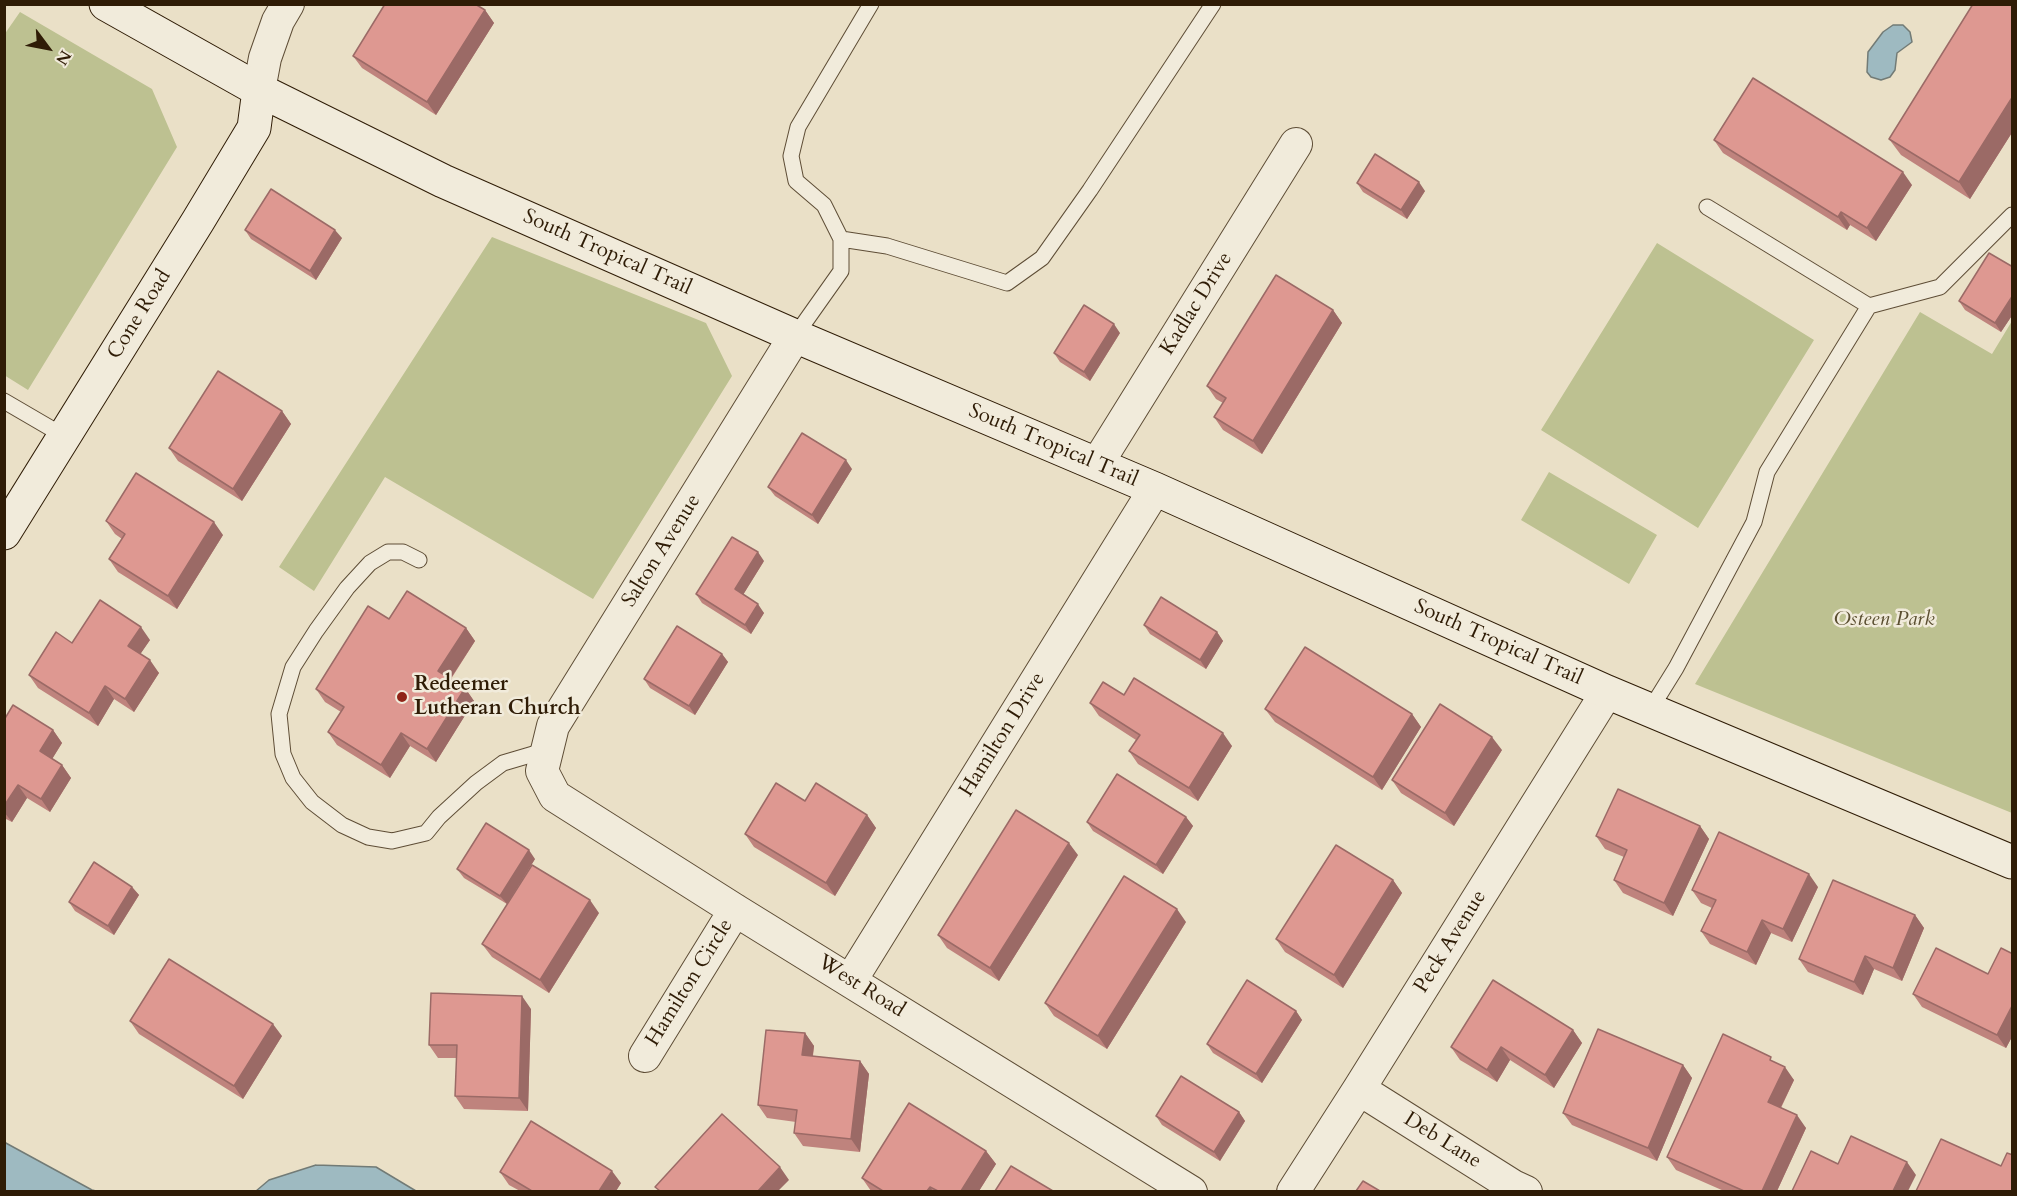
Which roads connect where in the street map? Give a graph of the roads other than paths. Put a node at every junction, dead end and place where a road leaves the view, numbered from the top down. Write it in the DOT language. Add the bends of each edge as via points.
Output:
graph roads {
  1 [pos="106,4"];
  2 [pos="288,4"];
  3 [pos="871,4"];
  4 [pos="1213,4"];
  5 [pos="259,90"];
  6 [pos="1296,144"];
  7 [pos="1707,207"];
  8 [pos="2013,215"];
  9 [pos="841,239"];
  10 [pos="1869,306"];
  11 [pos="795,336"];
  12 [pos="4,401"];
  13 [pos="64,436"];
  14 [pos="1097,464"];
  15 [pos="1155,489"];
  16 [pos="4,533"];
  17 [pos="419,560"];
  18 [pos="1607,692"];
  19 [pos="1650,710"];
  20 [pos="545,760"];
  21 [pos="2013,862"];
  22 [pos="735,910"];
  23 [pos="851,980"];
  24 [pos="645,1056"];
  25 [pos="1359,1089"];
  26 [pos="1191,1191"];
  27 [pos="1293,1191"];
  28 [pos="1526,1191"];
  1 -- 5 [label="street, South Tropical Trail"];
  2 -- 5 [label="street" via="265,58"];
  3 -- 9 [label="lane" via="798,127 791,156 796,181 824,205"];
  4 -- 9 [label="lane" via="1042,258 1007,283 887,246"];
  5 -- 11 [label="street, South Tropical Trail" via="443,181"];
  5 -- 13 [label="street, Cone Road" via="254,128"];
  6 -- 14 [label="street, Kadlac Drive"];
  7 -- 10 [label="lane"];
  8 -- 10 [label="lane" via="1940,286"];
  9 -- 11 [label="lane" via="840,271"];
  10 -- 19 [label="lane" via="1767,472 1754,522"];
  11 -- 14 [label="street, South Tropical Trail"];
  11 -- 20 [label="street, Salton Avenue" via="553,726"];
  12 -- 13 [label="lane"];
  13 -- 16 [label="street, Cone Road"];
  14 -- 15 [label="street, South Tropical Trail"];
  15 -- 18 [label="street, South Tropical Trail"];
  15 -- 23 [label="street, Hamilton Drive"];
  17 -- 20 [label="lane" via="403,552 388,552 370,563 347,588 293,667 279,714 283,754 293,778 312,802 342,825 368,837 392,841 426,833 476,783 503,763"];
  18 -- 19 [label="street, South Tropical Trail"];
  18 -- 25 [label="street, Peck Avenue"];
  19 -- 21 [label="street, South Tropical Trail"];
  20 -- 22 [label="street, West Road" via="555,796"];
  22 -- 23 [label="street, West Road"];
  22 -- 24 [label="street, Hamilton Circle"];
  23 -- 26 [label="street, West Road"];
  25 -- 27 [label="street, Peck Avenue"];
  25 -- 28 [label="street, Deb Lane"];
}
